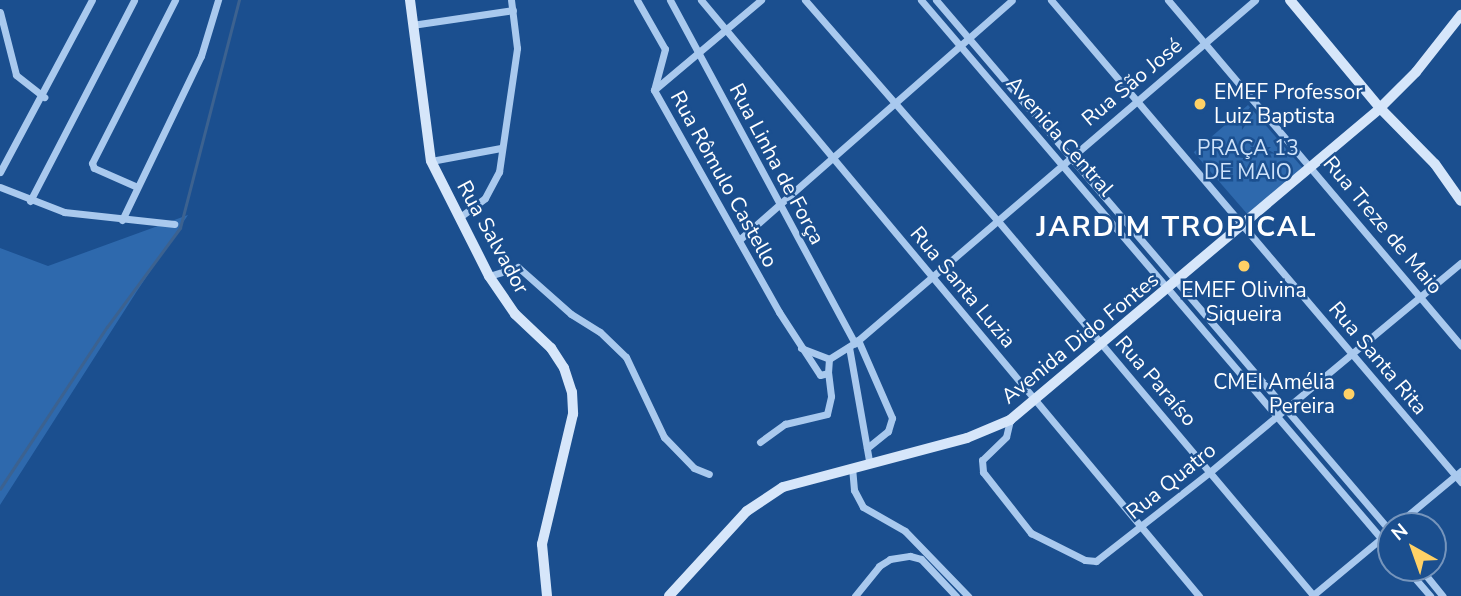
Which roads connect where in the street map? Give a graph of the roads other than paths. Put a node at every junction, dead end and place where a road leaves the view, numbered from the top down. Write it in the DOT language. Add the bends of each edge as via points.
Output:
graph roads {
  1 [pos="92,0"];
  2 [pos="134,0"];
  3 [pos="175,0"];
  4 [pos="218,0"];
  5 [pos="410,0"];
  6 [pos="511,0"];
  7 [pos="637,0"];
  8 [pos="670,0"];
  9 [pos="701,0"];
  10 [pos="761,0"];
  11 [pos="805,0"];
  12 [pos="920,0"];
  13 [pos="936,0"];
  14 [pos="1012,0"];
  15 [pos="1051,0"];
  16 [pos="1168,0"];
  17 [pos="1255,0"];
  18 [pos="1290,0"];
  19 [pos="513,10"];
  20 [pos="0,12"];
  21 [pos="1461,15"];
  22 [pos="412,25"];
  23 [pos="726,30"];
  24 [pos="967,37"];
  25 [pos="1205,43"];
  26 [pos="958,44"];
  27 [pos="696,51"];
  28 [pos="654,90"];
  29 [pos="44,97"];
  30 [pos="1138,100"];
  31 [pos="894,103"];
  32 [pos="1380,108"];
  33 [pos="500,148"];
  34 [pos="1070,157"];
  35 [pos="831,160"];
  36 [pos="431,161"];
  37 [pos="1063,164"];
  38 [pos="1312,169"];
  39 [pos="0,172"];
  40 [pos="135,186"];
  41 [pos="0,187"];
  42 [pos="30,201"];
  43 [pos="1461,201"];
  44 [pos="779,206"];
  45 [pos="460,217"];
  46 [pos="122,220"];
  47 [pos="998,221"];
  48 [pos="174,223"];
  49 [pos="1246,226"];
  50 [pos="739,240"];
  51 [pos="1461,263"];
  52 [pos="489,276"];
  53 [pos="932,276"];
  54 [pos="1173,287"];
  55 [pos="1420,296"];
  56 [pos="854,343"];
  57 [pos="1101,345"];
  58 [pos="1461,346"];
  59 [pos="800,348"];
  60 [pos="1350,354"];
  61 [pos="829,359"];
  62 [pos="828,373"];
  63 [pos="1035,400"];
  64 [pos="1285,410"];
  65 [pos="1277,417"];
  66 [pos="1010,421"];
  67 [pos="760,442"];
  68 [pos="867,448"];
  69 [pos="869,461"];
  70 [pos="852,466"];
  71 [pos="1211,471"];
  72 [pos="709,474"];
  73 [pos="1459,476"];
  74 [pos="1414,512"];
  75 [pos="1377,513"];
  76 [pos="1142,526"];
  77 [pos="1377,533"];
  78 [pos="1377,541"];
  79 [pos="1418,582"];
  80 [pos="1432,582"];
  81 [pos="547,596"];
  82 [pos="669,596"];
  83 [pos="855,596"];
  84 [pos="956,596"];
  85 [pos="968,596"];
  86 [pos="1199,596"];
  87 [pos="1313,596"];
  88 [pos="1430,596"];
  89 [pos="1443,596"];
  1 -- 29 [label="street"];
  2 -- 42 [label="street"];
  3 -- 40 [label="street" via="92,163"];
  4 -- 40 [label="street" via="201,56"];
  5 -- 22 [label="street, Rua Salvador"];
  6 -- 19 [label="street"];
  7 -- 28 [label="street, Rua Rômulo Castello" via="665,49"];
  8 -- 27 [label="street, Rua Linha de Força"];
  9 -- 23 [label="street, Rua Santa Luzia"];
  10 -- 23 [label="street"];
  11 -- 31 [label="street, Rua Paraíso"];
  12 -- 26 [label="street, Avenida Central"];
  13 -- 24 [label="street, Avenida Central"];
  14 -- 24 [label="street"];
  15 -- 30 [label="street, Rua Santa Rita"];
  16 -- 25 [label="street, Rua Treze de Maio"];
  17 -- 25 [label="street, Rua São José"];
  18 -- 32 [label="street"];
  19 -- 22 [label="street"];
  19 -- 33 [label="street" via="517,48"];
  20 -- 29 [label="street" via="16,75"];
  21 -- 32 [label="street, Avenida Dido Fontes" via="1416,72"];
  22 -- 36 [label="street, Rua Salvador"];
  23 -- 27 [label="street"];
  23 -- 35 [label="street, Rua Santa Luzia"];
  24 -- 26 [label="street"];
  24 -- 34 [label="street, Avenida Central"];
  25 -- 30 [label="street, Rua São José"];
  25 -- 38 [label="street, Rua Treze de Maio"];
  26 -- 31 [label="street"];
  26 -- 37 [label="street, Avenida Central"];
  27 -- 28 [label="street"];
  27 -- 44 [label="street, Rua Linha de Força"];
  28 -- 50 [label="street, Rua Rômulo Castello"];
  29 -- 39 [label="street"];
  30 -- 34 [label="street, Rua São José"];
  30 -- 49 [label="street, Rua Santa Rita"];
  31 -- 35 [label="street"];
  31 -- 47 [label="street, Rua Paraíso"];
  32 -- 38 [label="street, Avenida Dido Fontes"];
  32 -- 43 [label="street" via="1434,164"];
  33 -- 36 [label="street"];
  33 -- 45 [label="street" via="493,187"];
  34 -- 37 [label="street, Rua São José"];
  34 -- 54 [label="street, Avenida Central"];
  35 -- 44 [label="street"];
  35 -- 53 [label="street, Rua Santa Luzia"];
  36 -- 45 [label="street, Rua Salvador"];
  37 -- 47 [label="street, Rua São José"];
  37 -- 54 [label="street, Avenida Central"];
  38 -- 49 [label="street, Avenida Dido Fontes"];
  38 -- 55 [label="street, Rua Treze de Maio"];
  40 -- 46 [label="street"];
  41 -- 42 [label="street"];
  42 -- 46 [label="street" via="64,212"];
  44 -- 50 [label="street"];
  44 -- 56 [label="street, Rua Linha de Força"];
  45 -- 52 [label="street, Rua Salvador"];
  46 -- 48 [label="street"];
  47 -- 53 [label="street, Rua São José"];
  47 -- 57 [label="street, Rua Paraíso"];
  49 -- 54 [label="street, Avenida Dido Fontes"];
  49 -- 60 [label="street, Rua Santa Rita"];
  50 -- 59 [label="street, Rua Rômulo Castello"];
  51 -- 55 [label="street, Rua Quatro"];
  52 -- 72 [label="street" via="518,267 571,314 600,332 626,357 664,436 694,468"];
  52 -- 81 [label="street, Rua Salvador" via="515,314 551,348 572,392 573,414 542,544"];
  53 -- 56 [label="street, Rua São José"];
  53 -- 63 [label="street, Rua Santa Luzia"];
  54 -- 57 [label="street, Avenida Dido Fontes"];
  54 -- 64 [label="street, Avenida Central"];
  54 -- 65 [label="street, Avenida Central"];
  55 -- 58 [label="street, Rua Treze de Maio"];
  55 -- 60 [label="street, Rua Quatro"];
  56 -- 61 [label="street, Rua São José"];
  56 -- 68 [label="street, Rua Linha de Força"];
  56 -- 68 [label="street" via="892,418 888,431"];
  57 -- 63 [label="street, Avenida Dido Fontes"];
  57 -- 71 [label="street, Rua Paraíso"];
  59 -- 61 [label="street"];
  59 -- 62 [label="street, Rua Rômulo Castello" via="814,371"];
  60 -- 64 [label="street, Rua Quatro"];
  60 -- 73 [label="street, Rua Santa Rita"];
  61 -- 62 [label="street"];
  62 -- 67 [label="street" via="831,396 827,414 785,424"];
  63 -- 66 [label="street, Avenida Dido Fontes"];
  63 -- 76 [label="street, Rua Santa Luzia"];
  64 -- 65 [label="street, Rua Quatro"];
  64 -- 75 [label="street, Avenida Central"];
  65 -- 71 [label="street, Rua Quatro"];
  65 -- 77 [label="street, Avenida Central"];
  66 -- 69 [label="street, Avenida Dido Fontes" via="967,438"];
  66 -- 76 [label="street, Rua Quatro" via="1009,433 982,460 982,469 1031,533 1090,561 1103,557"];
  68 -- 69 [label="street, Rua Linha de Força"];
  69 -- 70 [label="street, Avenida Dido Fontes"];
  70 -- 82 [label="street, Avenida Dido Fontes" via="800,480 767,496 722,535"];
  70 -- 85 [label="street" via="863,507 905,531"];
  71 -- 76 [label="street, Rua Quatro"];
  71 -- 87 [label="street, Rua Paraíso"];
  73 -- 74 [label="street"];
  76 -- 86 [label="street, Rua Santa Luzia"];
  78 -- 87 [label="street"];
  79 -- 88 [label="street"];
  80 -- 89 [label="street"];
  83 -- 84 [label="street" via="879,566 910,556 921,559"];
}
